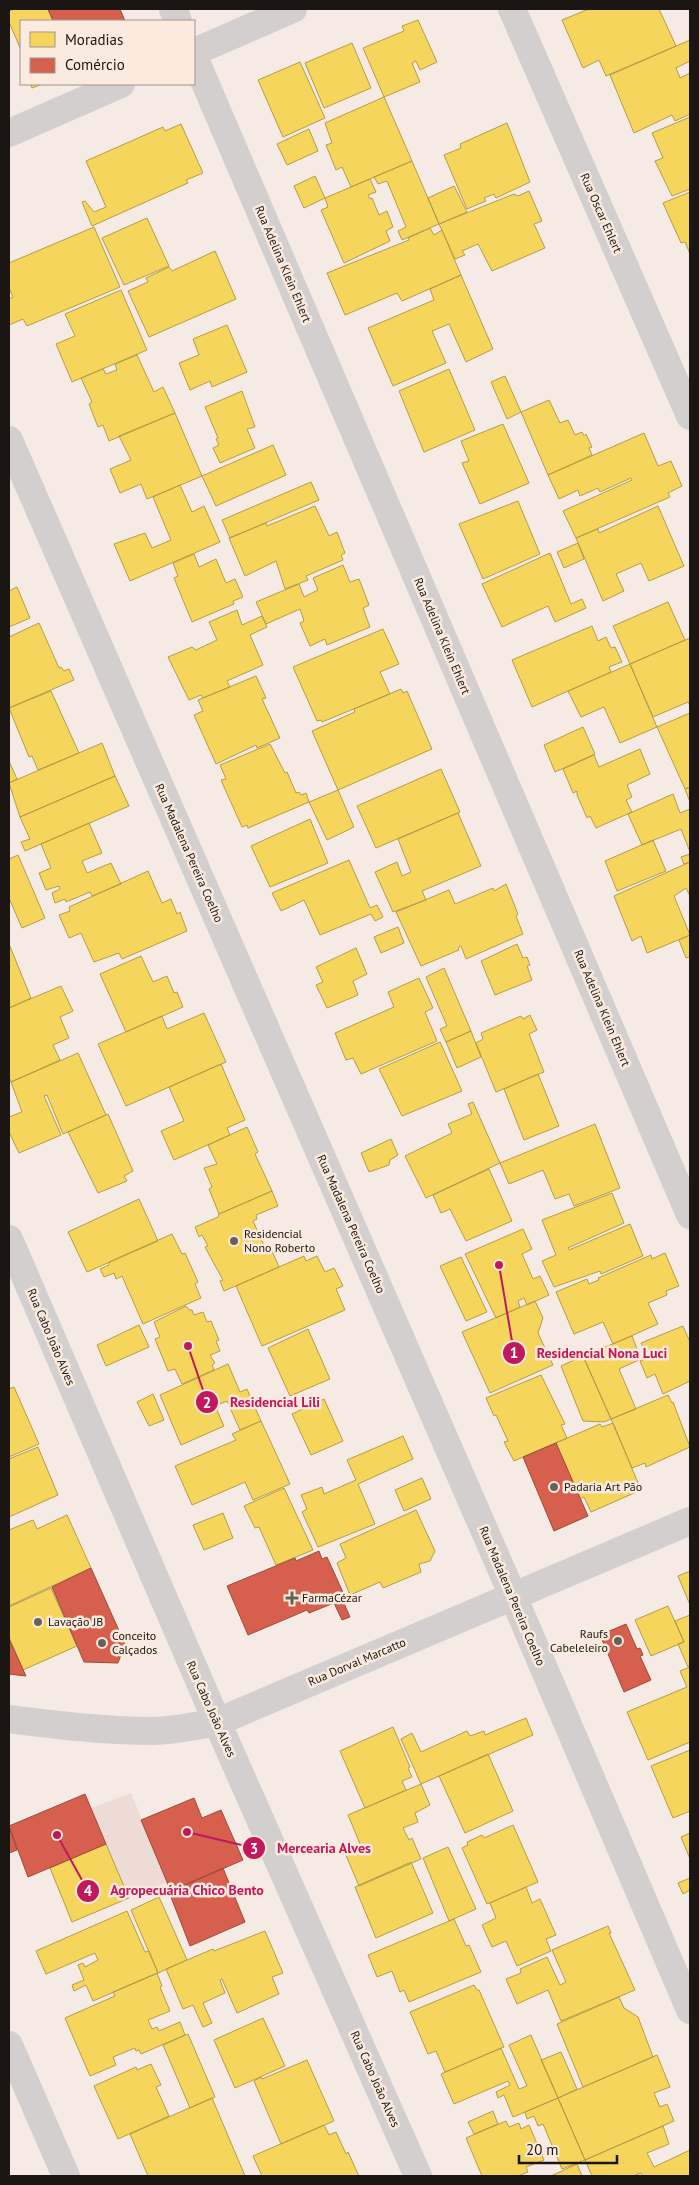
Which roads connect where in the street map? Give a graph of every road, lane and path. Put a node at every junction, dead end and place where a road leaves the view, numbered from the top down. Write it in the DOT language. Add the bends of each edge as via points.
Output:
graph roads {
  1 [pos="293,9"];
  2 [pos="512,9"];
  3 [pos="195,52"];
  4 [pos="195,59"];
  5 [pos="119,85"];
  6 [pos="9,133"];
  7 [pos="690,416"];
  8 [pos="9,440"];
  9 [pos="690,1215"];
  10 [pos="9,1239"];
  11 [pos="690,1521"];
  12 [pos="513,1596"];
  13 [pos="9,1719"];
  14 [pos="217,1722"];
  15 [pos="690,2010"];
  16 [pos="9,2045"];
  17 [pos="66,2176"];
  18 [pos="418,2176"];
  1 -- 3 [label="street"];
  2 -- 7 [label="street, Rua Oscar Ehlert"];
  4 -- 9 [label="street, Rua Adelina Klein Ehlert"];
  5 -- 6 [label="street"];
  8 -- 12 [label="street, Rua Madalena Pereira Coelho"];
  10 -- 14 [label="street, Rua Cabo João Alves"];
  11 -- 12 [label="street, Rua Dorval Marcatto"];
  12 -- 14 [label="street, Rua Dorval Marcatto"];
  12 -- 15 [label="street, Rua Madalena Pereira Coelho"];
  13 -- 14 [label="street, Rua Dorval Marcatto" via="152,1731"];
  14 -- 18 [label="street, Rua Cabo João Alves"];
  16 -- 17 [label="street"];
}
